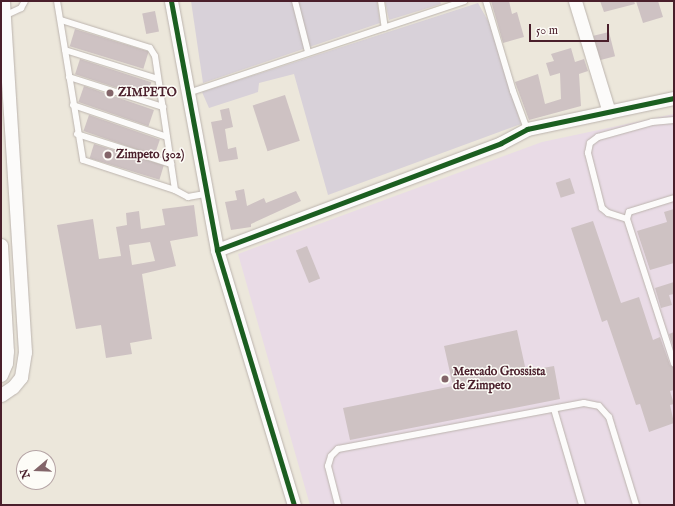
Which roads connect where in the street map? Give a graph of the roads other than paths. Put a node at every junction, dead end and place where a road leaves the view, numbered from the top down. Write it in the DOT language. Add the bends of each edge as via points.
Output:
graph roads {
  1 [pos="3,1"];
  2 [pos="25,1"];
  3 [pos="58,1"];
  4 [pos="171,1"];
  5 [pos="295,1"];
  6 [pos="381,1"];
  7 [pos="464,1"];
  8 [pos="486,1"];
  9 [pos="575,1"];
  10 [pos="4,16"];
  11 [pos="61,20"];
  12 [pos="385,28"];
  13 [pos="65,50"];
  14 [pos="308,52"];
  15 [pos="69,77"];
  16 [pos="158,79"];
  17 [pos="186,94"];
  18 [pos="674,98"];
  19 [pos="73,105"];
  20 [pos="163,108"];
  21 [pos="609,112"];
  22 [pos="674,120"];
  23 [pos="527,129"];
  24 [pos="78,134"];
  25 [pos="167,137"];
  26 [pos="171,164"];
  27 [pos="174,190"];
  28 [pos="205,194"];
  29 [pos="674,198"];
  30 [pos="628,219"];
  31 [pos="1,245"];
  32 [pos="217,250"];
  33 [pos="674,364"];
  34 [pos="1,375"];
  35 [pos="1,395"];
  36 [pos="554,409"];
  37 [pos="294,505"];
  38 [pos="338,505"];
  39 [pos="582,505"];
  40 [pos="636,505"];
  1 -- 10 [label="street"];
  2 -- 10 [label="lane" via="21,8"];
  3 -- 11 [label="lane"];
  4 -- 17 [label="street"];
  5 -- 14 [label="lane"];
  6 -- 12 [label="lane"];
  7 -- 12 [label="lane"];
  8 -- 23 [label="lane" via="512,91"];
  9 -- 21 [label="street"];
  10 -- 35 [label="street" via="25,352 21,377 13,387"];
  11 -- 13 [label="lane"];
  11 -- 16 [label="lane" via="150,48 155,56"];
  12 -- 14 [label="lane"];
  13 -- 15 [label="lane"];
  13 -- 16 [label="lane"];
  14 -- 17 [label="lane"];
  15 -- 19 [label="lane"];
  15 -- 20 [label="lane"];
  16 -- 20 [label="lane"];
  17 -- 28 [label="street"];
  18 -- 21 [label="street"];
  19 -- 24 [label="lane"];
  19 -- 25 [label="lane"];
  20 -- 25 [label="lane"];
  21 -- 23 [label="street"];
  22 -- 30 [label="lane" via="652,122 613,132 590,143 588,153 602,208 608,213"];
  23 -- 32 [label="street" via="501,143"];
  24 -- 26 [label="lane"];
  24 -- 27 [label="lane" via="80,154 87,163"];
  25 -- 26 [label="lane"];
  26 -- 27 [label="lane"];
  27 -- 28 [label="lane" via="188,197"];
  28 -- 32 [label="street"];
  29 -- 30 [label="lane" via="629,212"];
  30 -- 33 [label="lane"];
  31 -- 34 [label="street" via="7,351"];
  32 -- 37 [label="street"];
  36 -- 38 [label="lane" via="338,449 330,456 328,466"];
  36 -- 39 [label="lane"];
  36 -- 40 [label="lane" via="584,403 599,406 609,417"];
}
